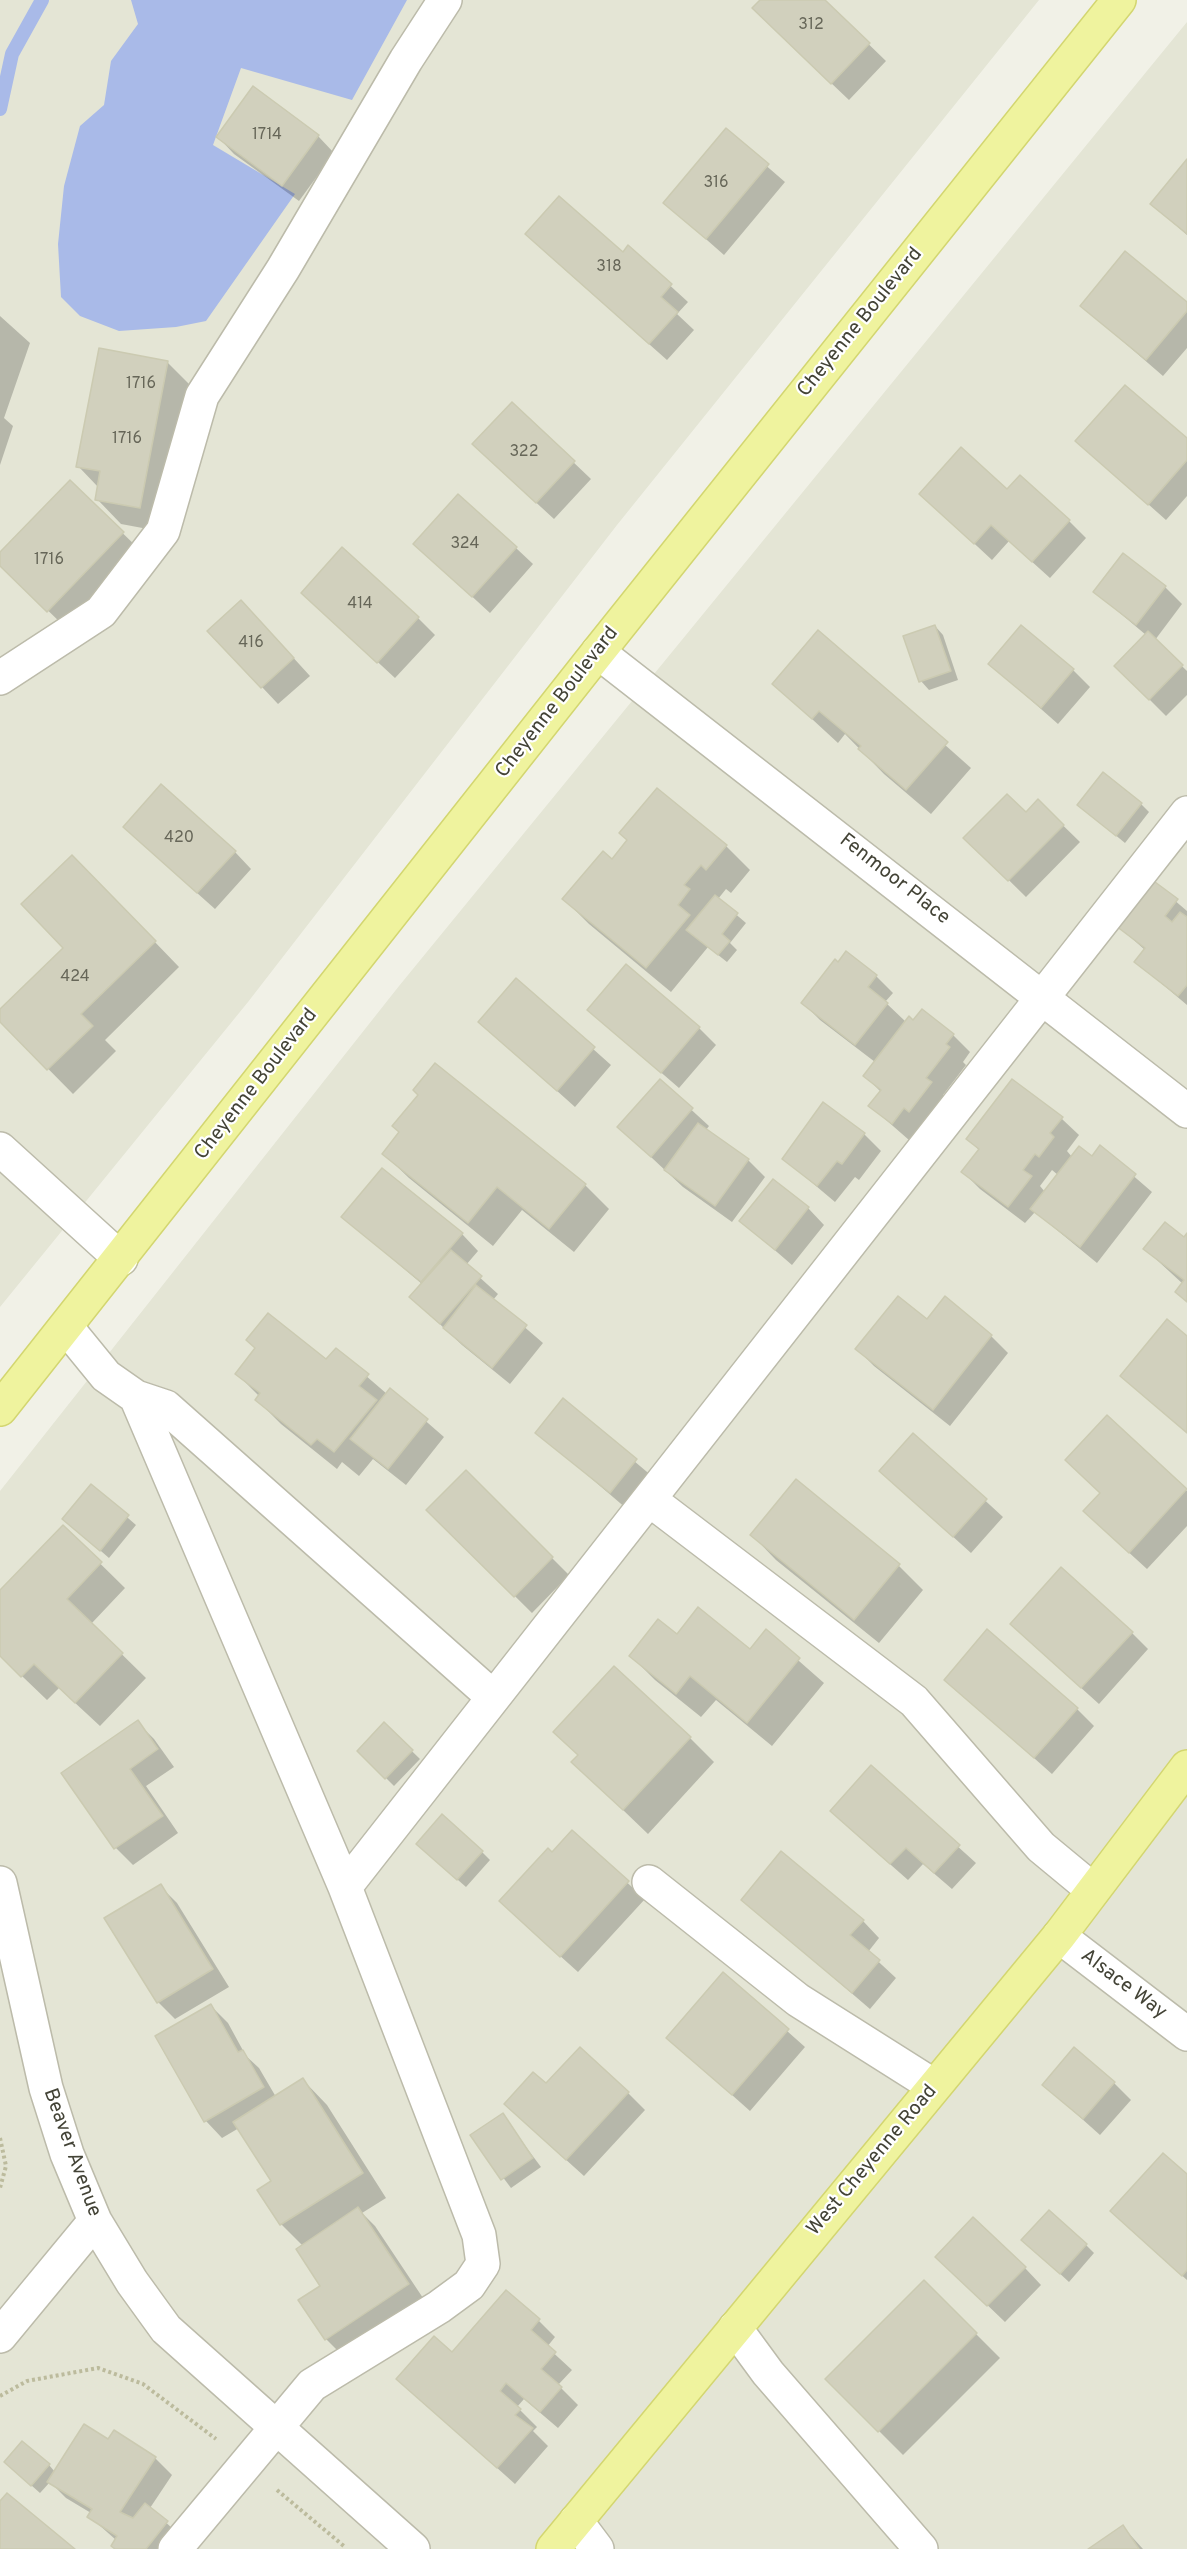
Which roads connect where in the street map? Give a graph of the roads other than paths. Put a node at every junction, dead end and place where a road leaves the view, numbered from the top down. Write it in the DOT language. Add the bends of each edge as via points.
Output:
graph roads {
  1 [pos="445,0"];
  2 [pos="1119,0"];
  3 [pos="598,652"];
  4 [pos="0,678"];
  5 [pos="1187,813"];
  6 [pos="1045,997"];
  7 [pos="1187,1111"];
  8 [pos="0,1149"];
  9 [pos="121,1258"];
  10 [pos="66,1327"];
  11 [pos="136,1397"];
  12 [pos="0,1409"];
  13 [pos="650,1500"];
  14 [pos="494,1698"];
  15 [pos="1187,1767"];
  16 [pos="650,1882"];
  17 [pos="345,1887"];
  18 [pos="1093,1890"];
  19 [pos="2,1903"];
  20 [pos="1059,1936"];
  21 [pos="1187,2034"];
  22 [pos="934,2086"];
  23 [pos="95,2221"];
  24 [pos="735,2328"];
  25 [pos="0,2336"];
  26 [pos="276,2427"];
  27 [pos="576,2521"];
  28 [pos="175,2549"];
  29 [pos="413,2549"];
  30 [pos="553,2549"];
  31 [pos="597,2549"];
  32 [pos="921,2549"];
  1 -- 4 [label="street" via="202,396 163,531 101,612"];
  2 -- 3 [label="main road, Cheyenne Boulevard"];
  3 -- 6 [label="street, Fenmoor Place"];
  3 -- 9 [label="main road, Cheyenne Boulevard"];
  5 -- 6 [label="street"];
  6 -- 7 [label="street, Fenmoor Place"];
  6 -- 13 [label="street"];
  8 -- 9 [label="street"];
  9 -- 10 [label="main road, Cheyenne Boulevard"];
  10 -- 11 [label="street" via="106,1376"];
  10 -- 12 [label="main road, Cheyenne Boulevard"];
  11 -- 14 [label="street" via="166,1407"];
  11 -- 17 [label="street"];
  13 -- 14 [label="street"];
  13 -- 18 [label="street" via="914,1701 1041,1847"];
  14 -- 17 [label="street"];
  15 -- 18 [label="main road, West Cheyenne Road"];
  16 -- 22 [label="street" via="798,2000"];
  17 -- 26 [label="street" via="479,2235 483,2264 469,2285 439,2307 312,2385"];
  18 -- 20 [label="main road, West Cheyenne Road"];
  19 -- 23 [label="street, Beaver Avenue" via="46,2088 67,2154"];
  20 -- 21 [label="street, Alsace Way"];
  20 -- 22 [label="main road, West Cheyenne Road"];
  22 -- 24 [label="main road, West Cheyenne Road"];
  23 -- 25 [label="street"];
  23 -- 26 [label="street, Beaver Avenue" via="166,2329"];
  24 -- 27 [label="main road, West Cheyenne Road"];
  24 -- 32 [label="street" via="768,2373"];
  26 -- 28 [label="street"];
  26 -- 29 [label="street, Beaver Avenue"];
  27 -- 30 [label="main road, West Cheyenne Road"];
  27 -- 31 [label="street"];
}
